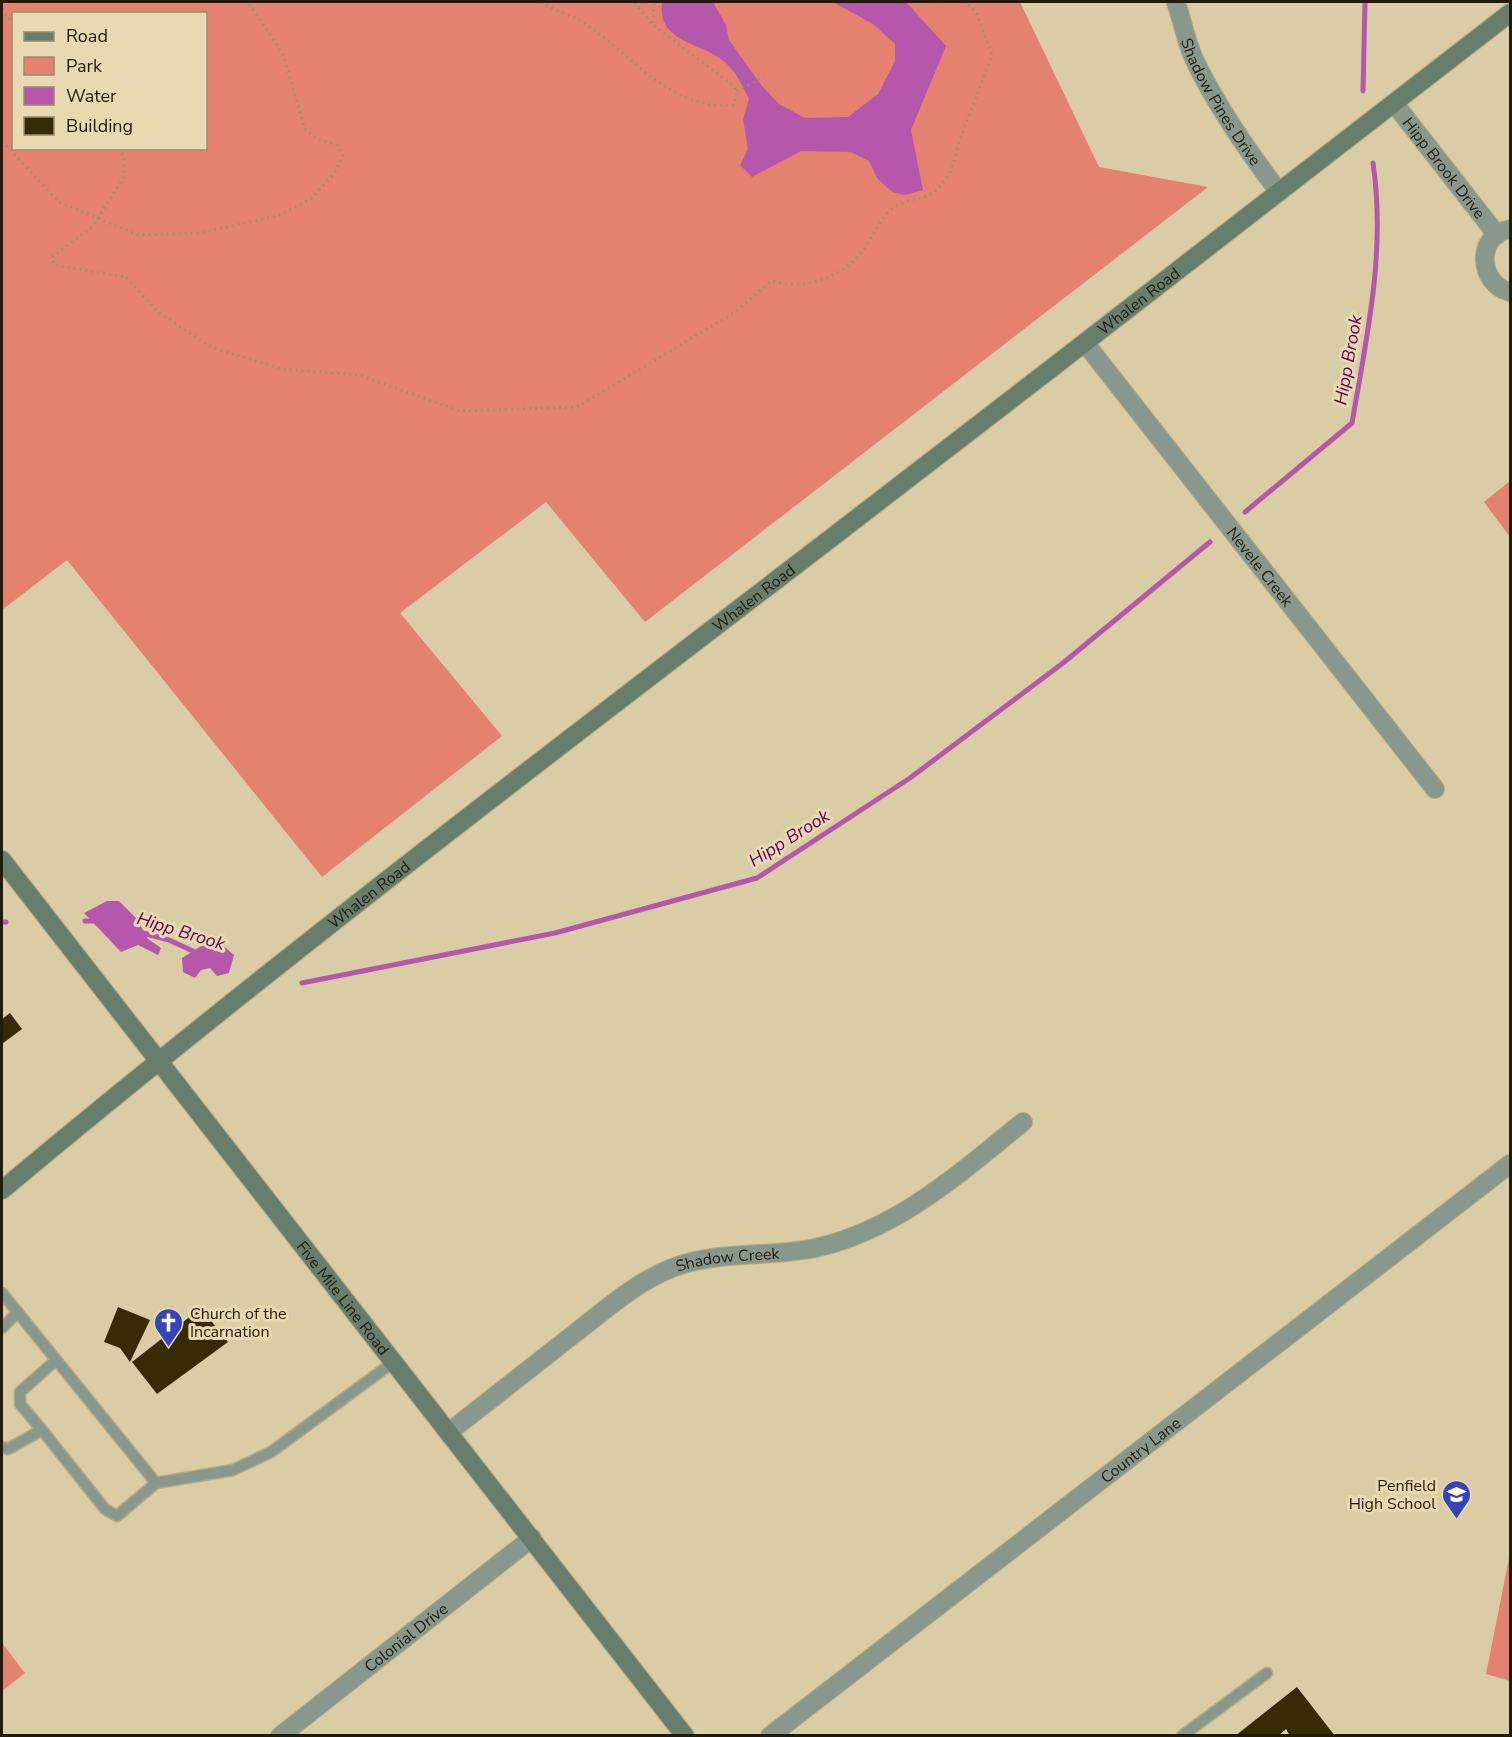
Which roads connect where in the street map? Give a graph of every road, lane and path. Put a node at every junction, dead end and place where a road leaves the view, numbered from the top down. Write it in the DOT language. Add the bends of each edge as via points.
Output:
graph roads {
  1 [pos="248,2"];
  2 [pos="541,2"];
  3 [pos="634,2"];
  4 [pos="654,2"];
  5 [pos="965,2"];
  6 [pos="1176,2"];
  7 [pos="2,9"];
  8 [pos="1510,13"];
  9 [pos="12,22"];
  10 [pos="653,25"];
  11 [pos="764,77"];
  12 [pos="737,91"];
  13 [pos="1394,103"];
  14 [pos="2,141"];
  15 [pos="120,150"];
  16 [pos="1279,192"];
  17 [pos="98,218"];
  18 [pos="1504,232"];
  19 [pos="1510,292"];
  20 [pos="1086,343"];
  21 [pos="1435,789"];
  22 [pos="2,860"];
  23 [pos="158,1061"];
  24 [pos="1023,1122"];
  25 [pos="1510,1164"];
  26 [pos="2,1190"];
  27 [pos="2,1293"];
  28 [pos="18,1312"];
  29 [pos="2,1328"];
  30 [pos="56,1360"];
  31 [pos="395,1361"];
  32 [pos="42,1430"];
  33 [pos="449,1432"];
  34 [pos="2,1447"];
  35 [pos="156,1483"];
  36 [pos="532,1538"];
  37 [pos="1267,1673"];
  38 [pos="280,1736"];
  39 [pos="685,1736"];
  40 [pos="770,1736"];
  41 [pos="1182,1736"];
  1 -- 17 [label="path" via="282,54 305,129 317,139 337,145 344,156 334,174 311,199 280,215 211,231 138,235"];
  2 -- 12 [label="path" via="579,21 665,88 713,107 734,105"];
  3 -- 10 [label="path"];
  4 -- 10 [label="path"];
  5 -- 17 [label="path" via="976,12 992,55 950,173 937,192 890,210 859,255 827,280 786,285 771,281 735,312 577,407 460,411 359,375 282,369 211,347 158,312 126,277 54,265 52,257"];
  6 -- 16 [label="street, Shadow Pines Drive" via="1194,57 1216,100"];
  7 -- 9 [label="path"];
  8 -- 13 [label="street, Whalen Road"];
  10 -- 12 [label="path"];
  11 -- 12 [label="path"];
  13 -- 16 [label="street, Whalen Road"];
  13 -- 18 [label="street, Hipp Brook Drive"];
  14 -- 17 [label="path" via="59,202"];
  15 -- 17 [label="path" via="124,158 123,177"];
  16 -- 20 [label="street, Whalen Road"];
  18 -- 19 [label="street, Hipp Brook Drive" via="1485,251 1486,272 1498,287"];
  20 -- 21 [label="street, Nevele Creek"];
  20 -- 23 [label="street, Whalen Road" via="370,892"];
  22 -- 23 [label="street, Five Mile Line Road"];
  23 -- 26 [label="street, Whalen Road"];
  23 -- 31 [label="street, Five Mile Line Road"];
  24 -- 33 [label="street, Shadow Creek" via="933,1194 893,1219 816,1248 696,1261 646,1281"];
  25 -- 40 [label="street, Country Lane"];
  27 -- 28 [label="lane"];
  28 -- 29 [label="lane"];
  28 -- 30 [label="lane"];
  30 -- 32 [label="lane" via="20,1392 20,1404"];
  30 -- 35 [label="lane"];
  31 -- 33 [label="street, Five Mile Line Road"];
  31 -- 35 [label="lane" via="271,1452 233,1470"];
  32 -- 34 [label="lane" via="8,1449"];
  32 -- 35 [label="lane" via="105,1509 117,1516"];
  33 -- 36 [label="street, Five Mile Line Road"];
  36 -- 38 [label="street, Colonial Drive"];
  36 -- 39 [label="street, Five Mile Line Road"];
  37 -- 41 [label="lane"];
}
